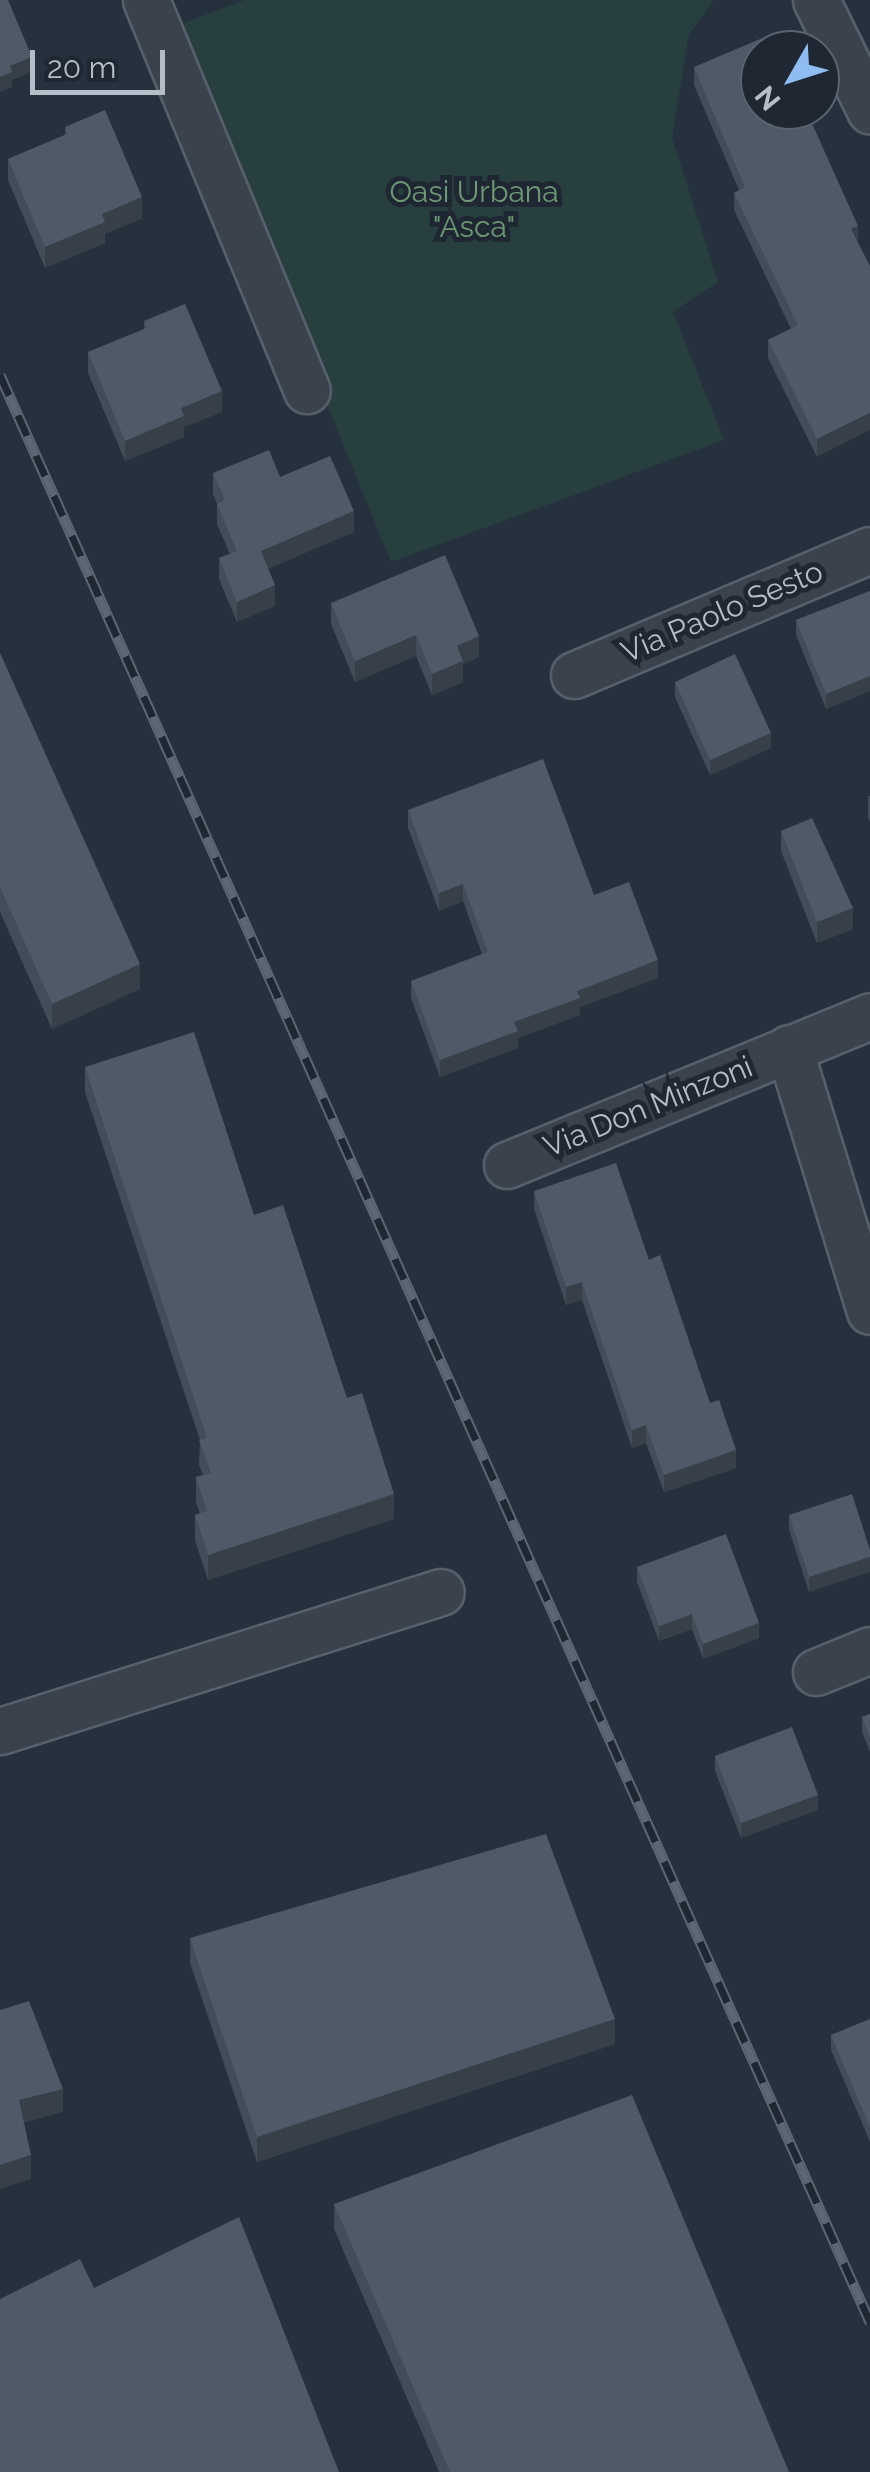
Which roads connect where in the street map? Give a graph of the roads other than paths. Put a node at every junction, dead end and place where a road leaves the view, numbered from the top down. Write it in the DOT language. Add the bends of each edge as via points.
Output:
graph roads {
  1 [pos="146,0"];
  2 [pos="816,0"];
  3 [pos="870,110"];
  4 [pos="307,390"];
  5 [pos="870,550"];
  6 [pos="574,674"];
  7 [pos="870,1016"];
  8 [pos="788,1048"];
  9 [pos="507,1165"];
  10 [pos="870,1312"];
  11 [pos="442,1592"];
  12 [pos="870,1650"];
  13 [pos="816,1672"];
  14 [pos="0,1731"];
  1 -- 4 [label="street"];
  2 -- 3 [label="street"];
  5 -- 6 [label="street, Via Paolo Sesto"];
  7 -- 8 [label="street, Via Don Minzoni"];
  8 -- 9 [label="street, Via Don Minzoni"];
  8 -- 10 [label="street, Via Don Minzoni"];
  11 -- 14 [label="street"];
  12 -- 13 [label="street"];
}
